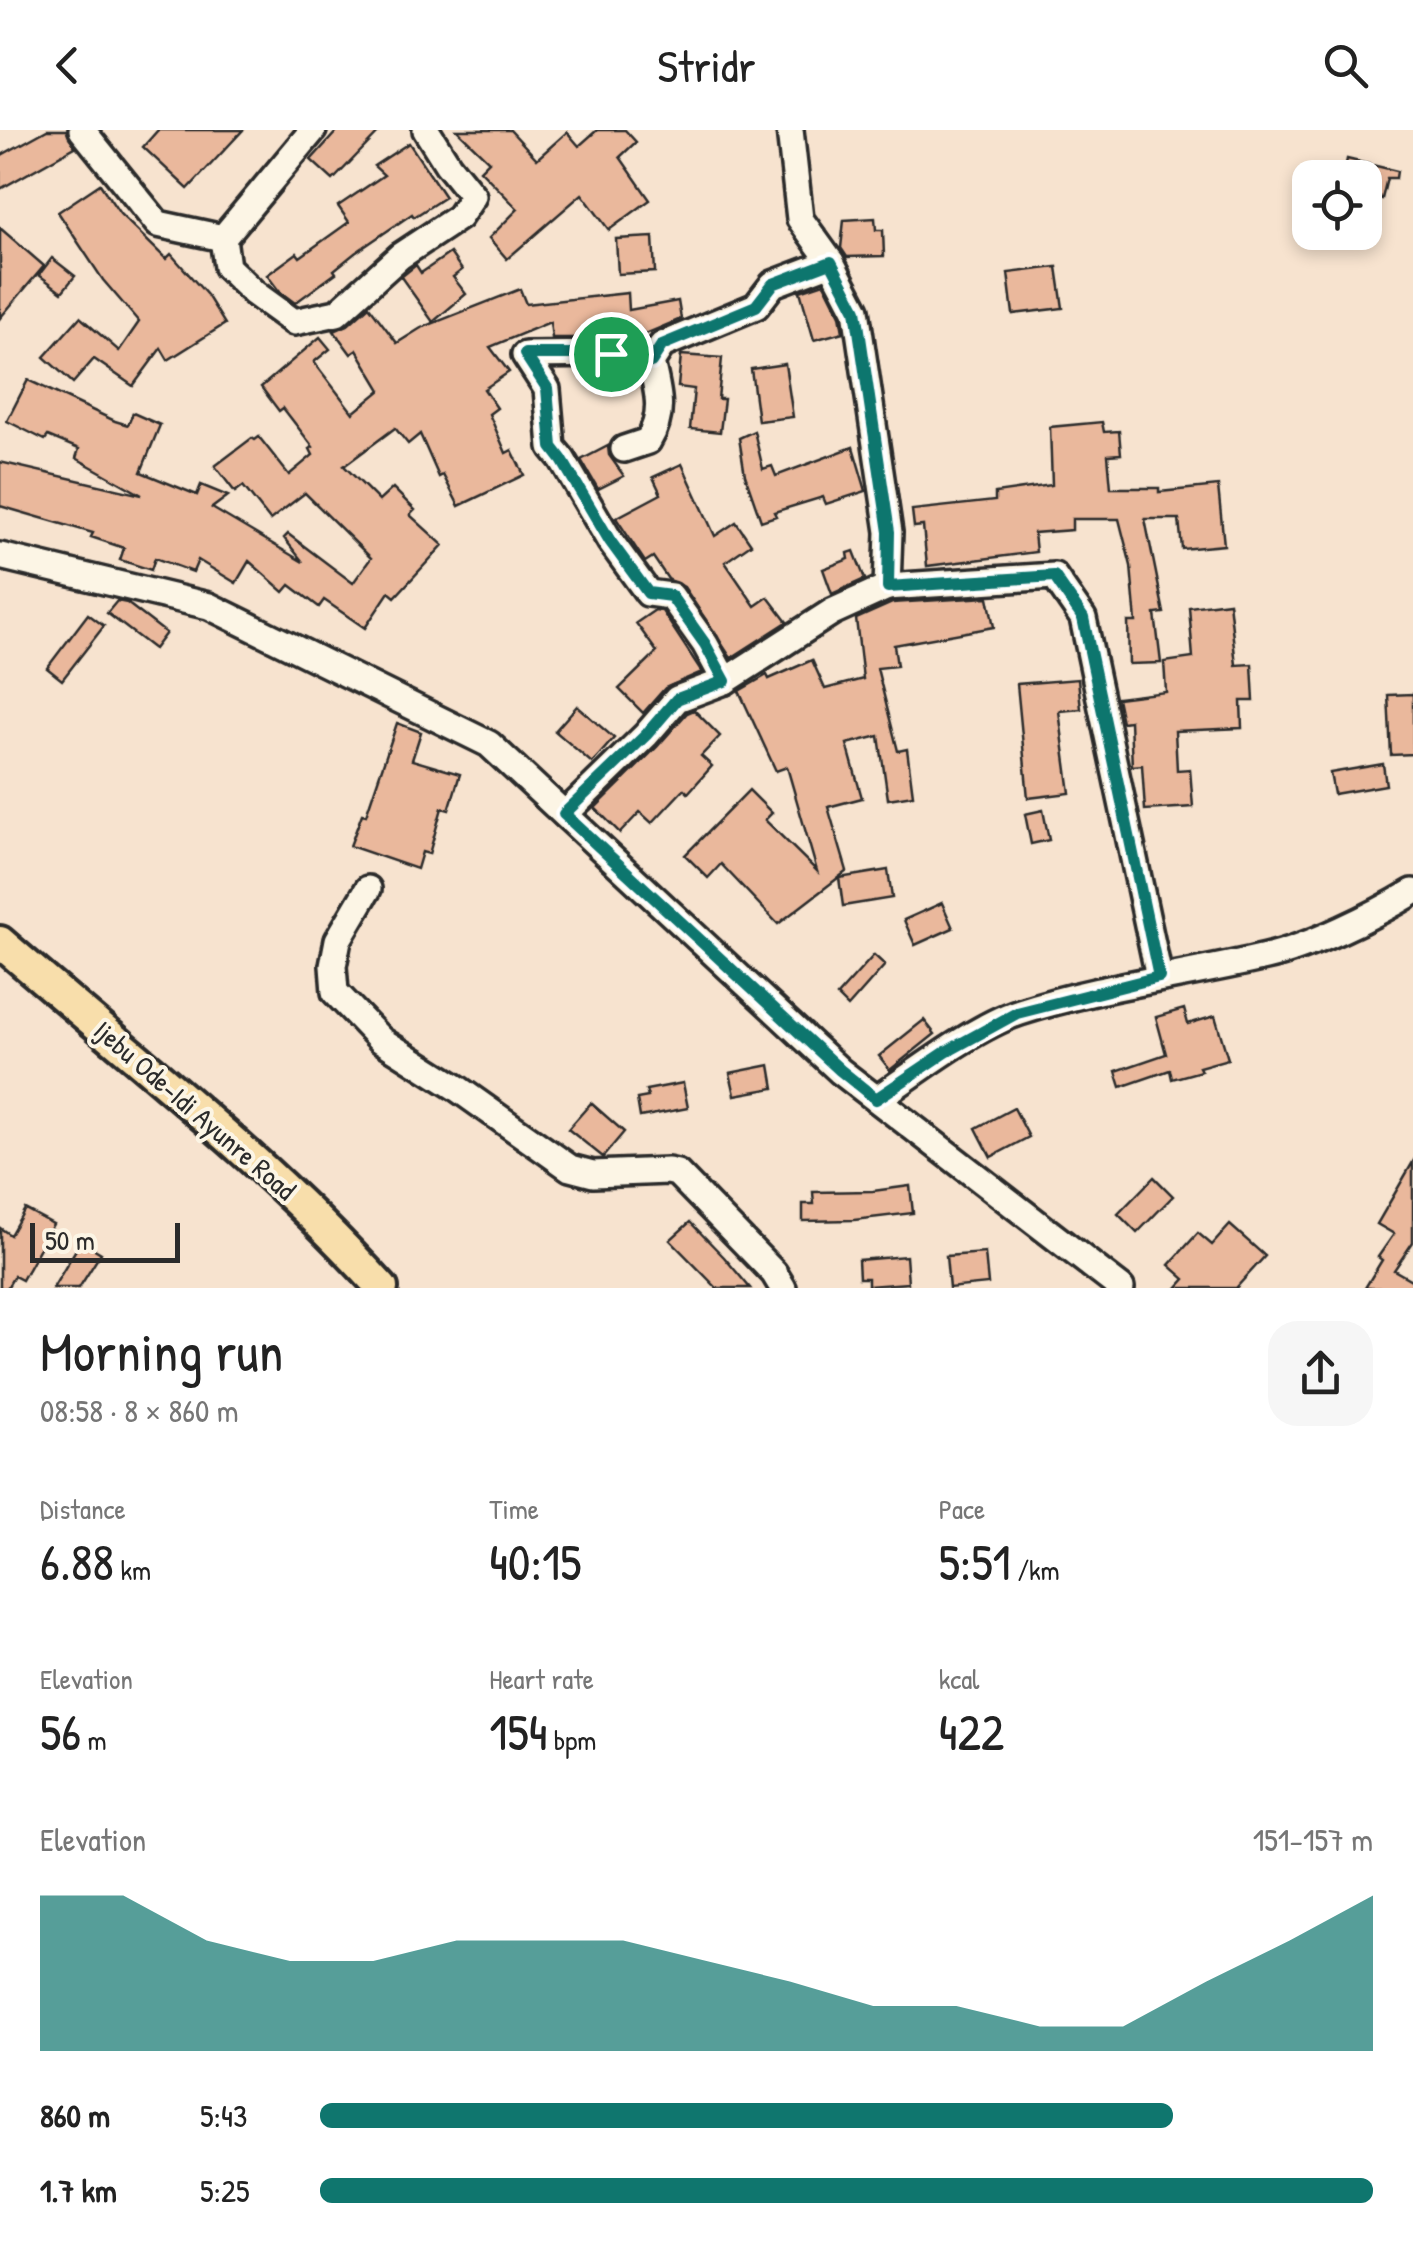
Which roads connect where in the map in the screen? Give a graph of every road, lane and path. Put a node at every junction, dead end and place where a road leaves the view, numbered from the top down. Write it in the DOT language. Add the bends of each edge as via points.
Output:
graph roads {
  1 [pos="82,130"];
  2 [pos="313,130"];
  3 [pos="426,130"];
  4 [pos="790,130"];
  5 [pos="223,238"];
  6 [pos="831,262"];
  7 [pos="651,362"];
  8 [pos="624,449"];
  9 [pos="0,556"];
  10 [pos="888,587"];
  11 [pos="725,681"];
  12 [pos="564,814"];
  13 [pos="368,889"];
  14 [pos="1413,892"];
  15 [pos="0,942"];
  16 [pos="1159,977"];
  17 [pos="876,1099"];
  18 [pos="382,1288"];
  19 [pos="782,1288"];
  20 [pos="1122,1288"];
  1 -- 5 [label="street" via="158,224"];
  2 -- 5 [label="street"];
  3 -- 5 [label="street" via="473,196 459,217 400,256 336,313 294,322 227,267"];
  4 -- 6 [label="street" via="800,219"];
  6 -- 7 [label="street" via="773,284 756,306 662,345"];
  6 -- 10 [label="street" via="856,310 889,532"];
  7 -- 8 [label="street" via="661,404 657,427 648,441"];
  7 -- 11 [label="street" via="611,354 525,354 547,388 554,452 648,593 671,596"];
  9 -- 12 [label="street" via="209,606 489,744"];
  10 -- 11 [label="street" via="832,612"];
  10 -- 16 [label="street" via="1054,576 1083,618"];
  11 -- 12 [label="street" via="677,699"];
  12 -- 17 [label="street"];
  13 -- 19 [label="street" via="338,940 333,966 336,992 381,1040 570,1168 677,1173"];
  14 -- 16 [label="street" via="1271,956"];
  15 -- 18 [label="main road, Ijebu Ode-Idi Ayunre Road" via="248,1152"];
  16 -- 17 [label="street" via="1017,1013"];
  17 -- 20 [label="street"];
}
